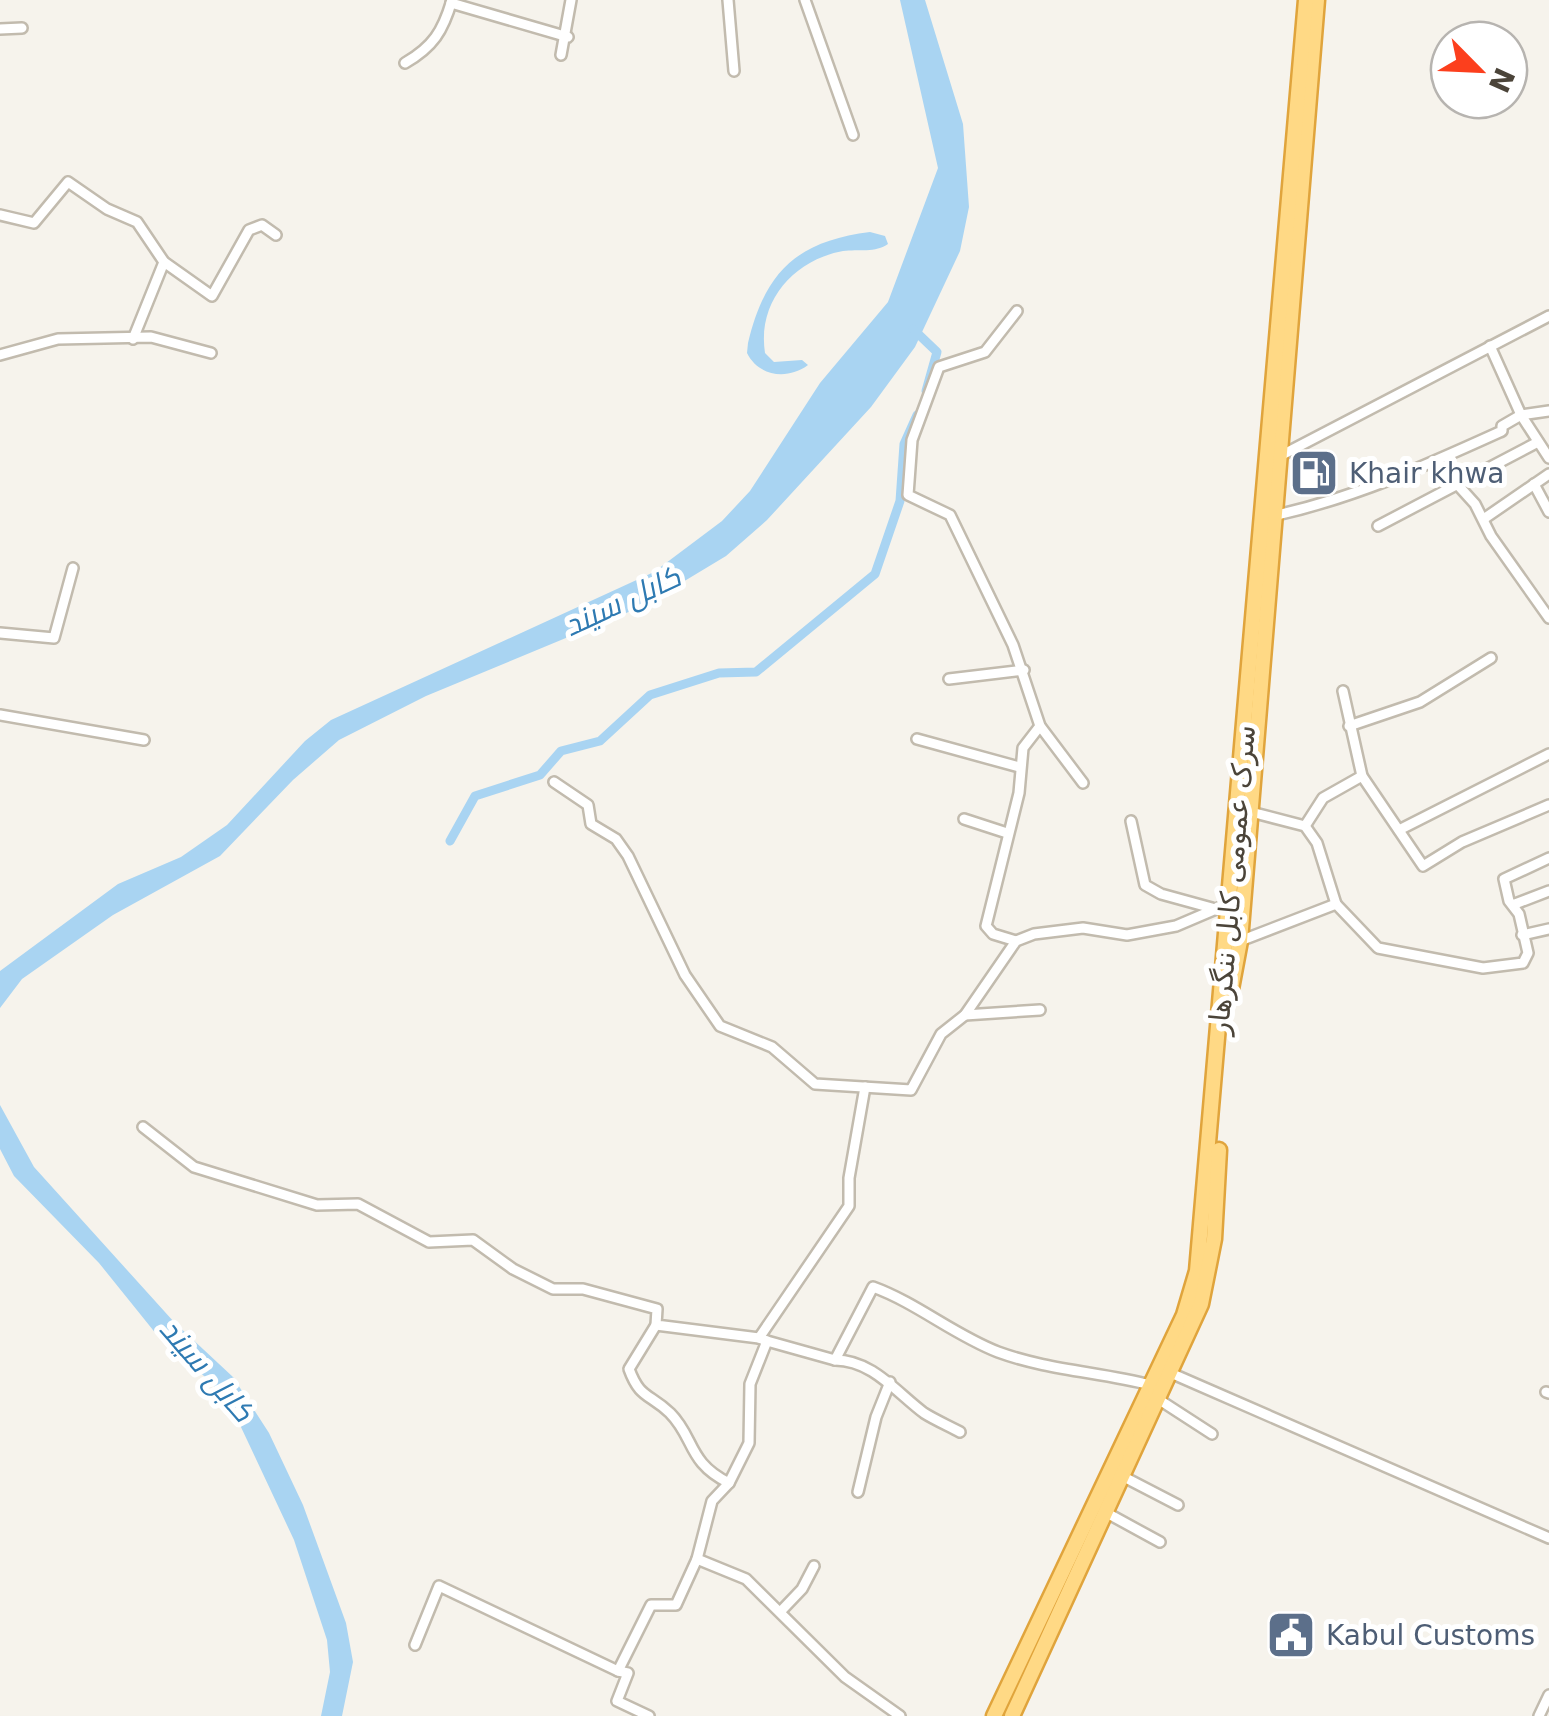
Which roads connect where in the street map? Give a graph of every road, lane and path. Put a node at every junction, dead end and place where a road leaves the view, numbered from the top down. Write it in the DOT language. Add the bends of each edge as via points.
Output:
graph roads {
  1 [pos="571,0"];
  2 [pos="728,0"];
  3 [pos="806,0"];
  4 [pos="1306,0"];
  5 [pos="1317,0"];
  6 [pos="451,1"];
  7 [pos="22,28"];
  8 [pos="0,30"];
  9 [pos="568,37"];
  10 [pos="561,55"];
  11 [pos="405,63"];
  12 [pos="734,71"];
  13 [pos="853,135"];
  14 [pos="0,215"];
  15 [pos="276,235"];
  16 [pos="164,262"];
  17 [pos="1018,311"];
  18 [pos="1549,316"];
  19 [pos="133,339"];
  20 [pos="1490,346"];
  21 [pos="211,352"];
  22 [pos="0,355"];
  23 [pos="1549,412"];
  24 [pos="1521,415"];
  25 [pos="1538,442"];
  26 [pos="1282,455"];
  27 [pos="1549,458"];
  28 [pos="1437,462"];
  29 [pos="1549,474"];
  30 [pos="1534,484"];
  31 [pos="1457,486"];
  32 [pos="1549,512"];
  33 [pos="1276,514"];
  34 [pos="1484,518"];
  35 [pos="1378,526"];
  36 [pos="73,568"];
  37 [pos="1547,613"];
  38 [pos="0,633"];
  39 [pos="1492,658"];
  40 [pos="1024,670"];
  41 [pos="949,679"];
  42 [pos="1343,692"];
  43 [pos="0,715"];
  44 [pos="1040,726"];
  45 [pos="1349,726"];
  46 [pos="917,738"];
  47 [pos="144,740"];
  48 [pos="1549,754"];
  49 [pos="1019,767"];
  50 [pos="1362,776"];
  51 [pos="554,782"];
  52 [pos="1083,783"];
  53 [pos="1549,805"];
  54 [pos="1251,812"];
  55 [pos="964,819"];
  56 [pos="1132,821"];
  57 [pos="1305,826"];
  58 [pos="1400,830"];
  59 [pos="1007,834"];
  60 [pos="1549,858"];
  61 [pos="1549,891"];
  62 [pos="1230,903"];
  63 [pos="1336,904"];
  64 [pos="1515,904"];
  65 [pos="1212,908"];
  66 [pos="1549,929"];
  67 [pos="1522,936"];
  68 [pos="1016,941"];
  69 [pos="1240,941"];
  70 [pos="1040,1010"];
  71 [pos="965,1015"];
  72 [pos="865,1088"];
  73 [pos="143,1127"];
  74 [pos="656,1325"];
  75 [pos="763,1340"];
  76 [pos="835,1360"];
  77 [pos="1164,1371"];
  78 [pos="890,1382"];
  79 [pos="1154,1392"];
  80 [pos="960,1432"];
  81 [pos="1212,1434"];
  82 [pos="1122,1476"];
  83 [pos="729,1483"];
  84 [pos="858,1492"];
  85 [pos="1178,1504"];
  86 [pos="1105,1512"];
  87 [pos="1549,1538"];
  88 [pos="1160,1542"];
  89 [pos="698,1559"];
  90 [pos="814,1566"];
  91 [pos="781,1611"];
  92 [pos="415,1645"];
  93 [pos="618,1672"];
  94 [pos="1549,1695"];
  95 [pos="649,1716"];
  96 [pos="900,1716"];
  97 [pos="994,1716"];
  98 [pos="1012,1716"];
  99 [pos="1540,1716"];
  1 -- 9 [label="street"];
  2 -- 12 [label="street"];
  3 -- 13 [label="street"];
  4 -- 62 [label="highway, سرک عمومی کابل ننگرهار"];
  5 -- 26 [label="highway, سرک عمومی کابل ننگرهار"];
  6 -- 9 [label="street"];
  6 -- 11 [label="street" via="440,35"];
  7 -- 8 [label="street"];
  9 -- 10 [label="street"];
  14 -- 16 [label="street" via="34,222 68,182 137,222"];
  15 -- 16 [label="street" via="262,224 249,230 212,296"];
  16 -- 19 [label="street"];
  17 -- 40 [label="street" via="985,352 939,367 912,440 908,495 950,515"];
  18 -- 20 [label="street"];
  19 -- 21 [label="street"];
  19 -- 22 [label="street" via="58,339"];
  20 -- 24 [label="street"];
  20 -- 26 [label="street"];
  23 -- 24 [label="street"];
  24 -- 25 [label="street"];
  24 -- 28 [label="street"];
  25 -- 27 [label="street"];
  25 -- 31 [label="street"];
  26 -- 33 [label="highway, سرک عمومی کابل ننگرهار"];
  28 -- 31 [label="street"];
  28 -- 33 [label="street" via="1344,500"];
  29 -- 30 [label="street"];
  30 -- 32 [label="street"];
  30 -- 34 [label="street"];
  31 -- 34 [label="street"];
  31 -- 35 [label="street"];
  33 -- 54 [label="highway, سرک عمومی کابل ننگرهار"];
  34 -- 37 [label="street"];
  36 -- 38 [label="street" via="54,638"];
  39 -- 45 [label="street" via="1420,702"];
  40 -- 41 [label="street"];
  40 -- 44 [label="street"];
  42 -- 45 [label="street"];
  43 -- 47 [label="street"];
  44 -- 49 [label="street" via="1023,748"];
  44 -- 52 [label="street"];
  45 -- 50 [label="street"];
  46 -- 49 [label="street"];
  48 -- 58 [label="street"];
  49 -- 59 [label="street" via="1020,793"];
  50 -- 57 [label="street" via="1322,798"];
  50 -- 58 [label="street"];
  51 -- 72 [label="street" via="588,805 591,824 616,839 685,975 720,1026 772,1048 816,1084"];
  53 -- 58 [label="street" via="1422,866"];
  54 -- 57 [label="street"];
  54 -- 69 [label="highway, سرک عمومی کابل ننگرهار"];
  55 -- 59 [label="street"];
  56 -- 65 [label="street" via="1144,885"];
  57 -- 63 [label="street"];
  59 -- 68 [label="street" via="986,926"];
  60 -- 64 [label="street" via="1504,879"];
  61 -- 64 [label="street"];
  62 -- 65 [label="street"];
  62 -- 77 [label="highway, سرک عمومی کابل ننگرهار" via="1197,1271"];
  63 -- 67 [label="street" via="1378,948 1483,968 1528,960"];
  63 -- 69 [label="street"];
  64 -- 67 [label="street"];
  65 -- 68 [label="street" via="1176,926 1126,935 1083,928"];
  66 -- 67 [label="street"];
  68 -- 71 [label="street"];
  69 -- 77 [label="highway, سرک عمومی کابل ننگرهار" via="1210,1274"];
  70 -- 71 [label="street"];
  71 -- 72 [label="street" via="941,1034 911,1090"];
  72 -- 75 [label="street" via="849,1206"];
  73 -- 74 [label="street" via="194,1167 317,1205 358,1204 428,1242 472,1240 554,1289 583,1288 657,1309"];
  74 -- 75 [label="street"];
  74 -- 83 [label="street" via="629,1369 638,1392 672,1414 709,1473"];
  75 -- 76 [label="street"];
  75 -- 83 [label="street" via="750,1384 748,1443"];
  76 -- 78 [label="street" via="850,1360"];
  76 -- 79 [label="street" via="873,1287 998,1352 1100,1372"];
  77 -- 79 [label="highway, سرک عمومی کابل ننگرهار"];
  77 -- 87 [label="street"];
  78 -- 80 [label="street" via="926,1414"];
  78 -- 84 [label="street"];
  79 -- 81 [label="street"];
  79 -- 82 [label="highway, سرک عمومی کابل ننگرهار"];
  79 -- 97 [label="highway, سرک عمومی کابل ننگرهار"];
  82 -- 85 [label="street"];
  82 -- 86 [label="highway, سرک عمومی کابل ننگرهار"];
  83 -- 89 [label="street" via="712,1501"];
  86 -- 88 [label="street"];
  86 -- 98 [label="highway, سرک عمومی کابل ننگرهار"];
  89 -- 91 [label="street" via="746,1579"];
  89 -- 93 [label="street" via="676,1605 651,1605"];
  90 -- 91 [label="street"];
  91 -- 96 [label="street" via="845,1676"];
  92 -- 93 [label="street" via="439,1586"];
  93 -- 95 [label="street" via="628,1673 618,1701"];
  94 -- 99 [label="street"];
}
